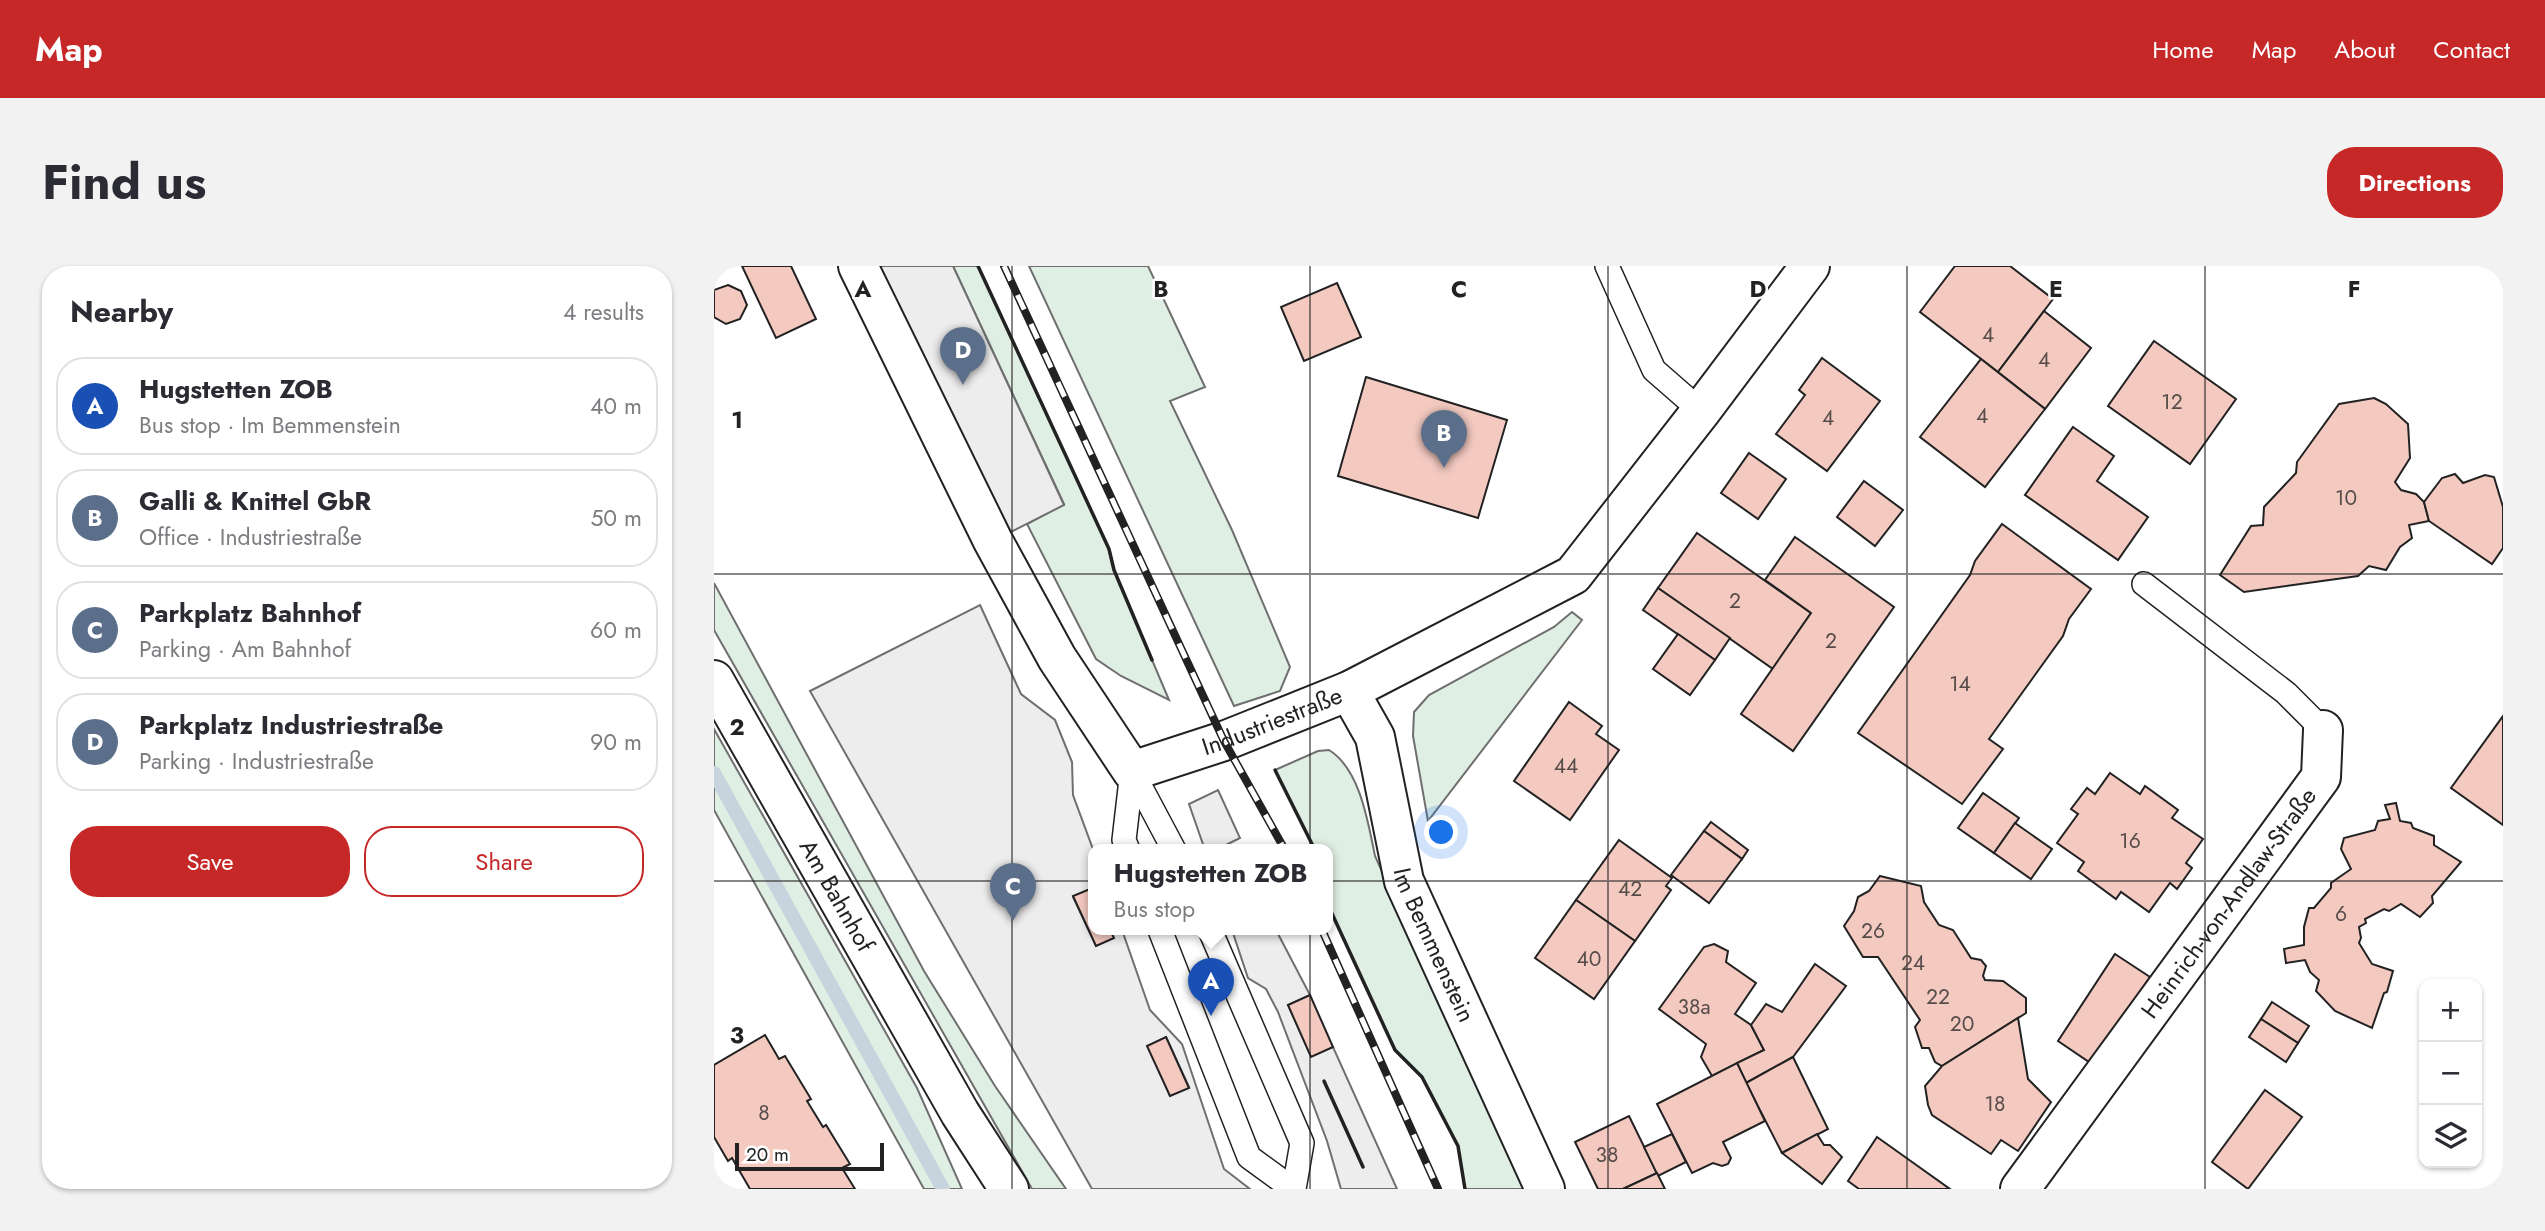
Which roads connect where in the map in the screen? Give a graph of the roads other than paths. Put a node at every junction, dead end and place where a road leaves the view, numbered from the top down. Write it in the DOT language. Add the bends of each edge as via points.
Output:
graph roads {
  1 [pos="858,266"];
  2 [pos="1607,266"];
  3 [pos="1810,266"];
  4 [pos="1702,411"];
  5 [pos="2144,583"];
  6 [pos="714,680"];
  7 [pos="1349,691"];
  8 [pos="2323,730"];
  9 [pos="1132,771"];
  10 [pos="1126,844"];
  11 [pos="1171,844"];
  12 [pos="1162,935"];
  13 [pos="1212,935"];
  14 [pos="960,1113"];
  15 [pos="987,1189"];
  16 [pos="1009,1189"];
  17 [pos="1294,1189"];
  18 [pos="1545,1189"];
  19 [pos="2020,1189"];
  1 -- 9 [label="street" via="993,541 1057,658"];
  2 -- 4 [label="lane" via="1654,370"];
  3 -- 4 [label="street, Industriestraße"];
  4 -- 7 [label="street, Industriestraße" via="1573,575"];
  5 -- 8 [label="lane, Heinrich-von-Andlaw-Straße" via="2286,693"];
  6 -- 14 [label="street, Am Bahnhof"];
  7 -- 9 [label="street, Industriestraße"];
  7 -- 18 [label="street, Im Bemmenstein" via="1375,737 1404,881"];
  8 -- 19 [label="street, Heinrich-von-Andlaw-Straße" via="2321,777"];
  9 -- 10 [label="lane"];
  9 -- 11 [label="lane"];
  12 -- 17 [label="lane" via="1249,1157"];
  13 -- 17 [label="lane" via="1301,1143"];
  14 -- 15 [label="street, Am Bahnhof"];
  14 -- 16 [label="street, Am Bahnhof"];
}
